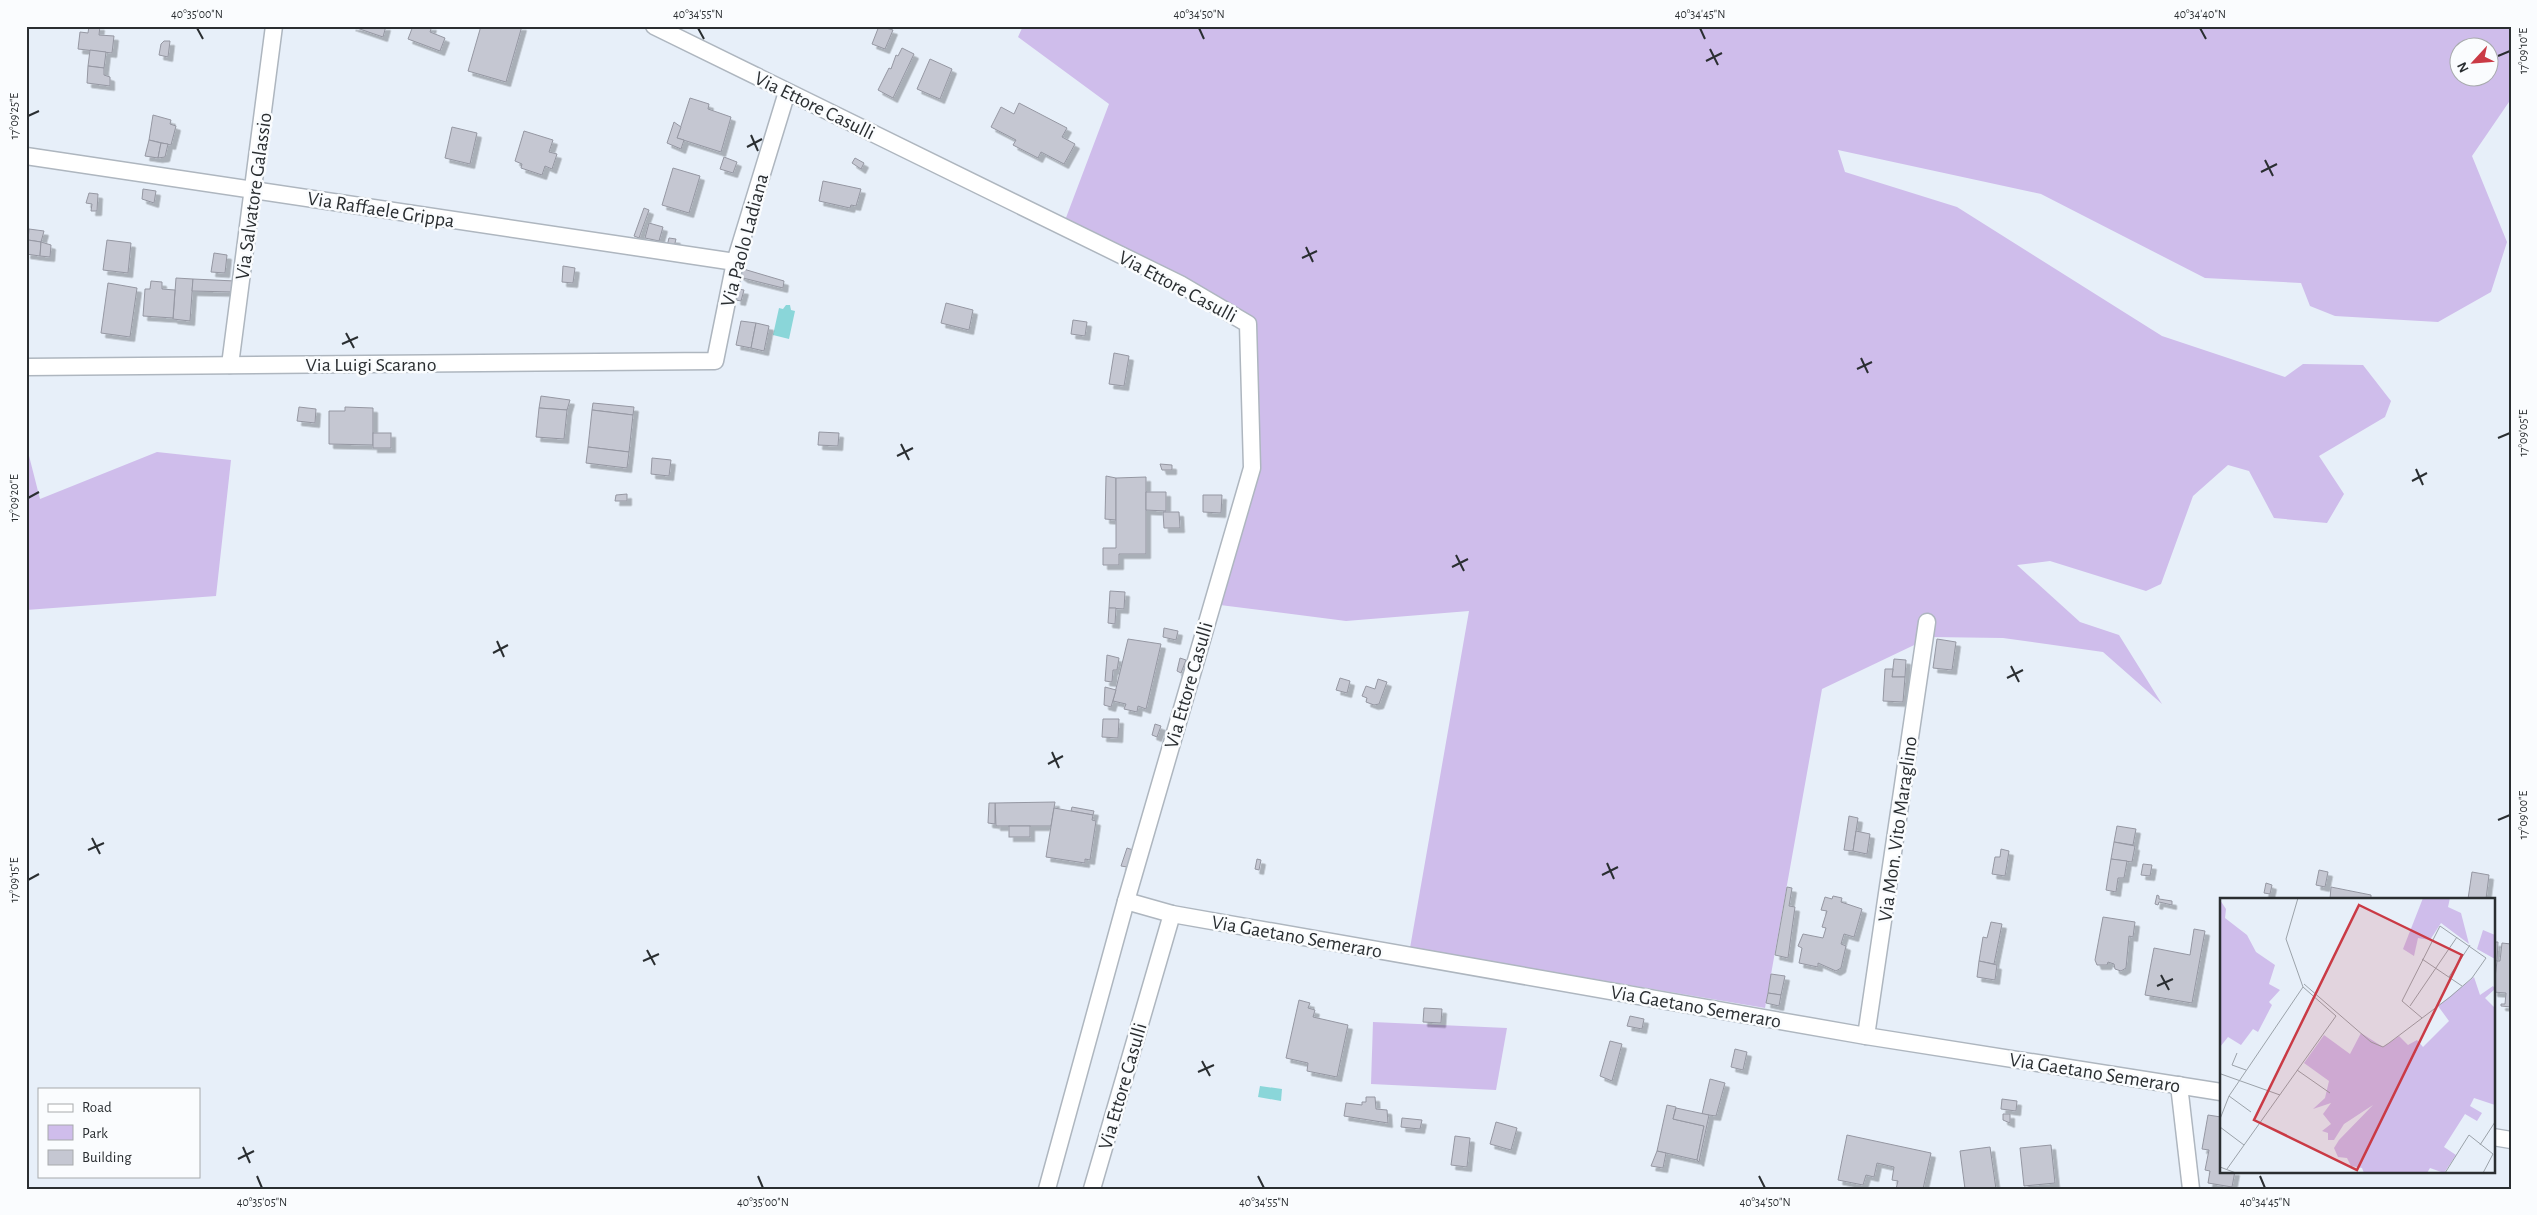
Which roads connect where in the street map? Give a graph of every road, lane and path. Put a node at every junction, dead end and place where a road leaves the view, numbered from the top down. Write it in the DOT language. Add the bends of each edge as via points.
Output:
graph roads {
  1 [pos="273,26"];
  2 [pos="654,26"];
  3 [pos="787,92"];
  4 [pos="26,156"];
  5 [pos="254,190"];
  6 [pos="735,262"];
  7 [pos="715,361"];
  8 [pos="230,365"];
  9 [pos="26,366"];
  10 [pos="1927,622"];
  11 [pos="1126,901"];
  12 [pos="1172,914"];
  13 [pos="1866,1036"];
  14 [pos="2179,1085"];
  15 [pos="2220,1092"];
  16 [pos="2494,1137"];
  17 [pos="2511,1140"];
  18 [pos="1047,1189"];
  19 [pos="1092,1189"];
  20 [pos="2191,1189"];
  1 -- 5 [label="street, Via Salvatore Galassio"];
  2 -- 3 [label="street, Via Ettore Casulli"];
  3 -- 6 [label="street, Via Paolo Ladiana"];
  3 -- 11 [label="street, Via Ettore Casulli" via="1180,284 1248,324 1252,468"];
  4 -- 5 [label="street, Via Raffaele Grippa"];
  5 -- 6 [label="street, Via Raffaele Grippa"];
  5 -- 8 [label="street, Via Salvatore Galassio"];
  6 -- 7 [label="street, Via Paolo Ladiana"];
  7 -- 8 [label="street, Via Luigi Scarano"];
  8 -- 9 [label="street, Via Luigi Scarano"];
  10 -- 13 [label="street, Via Mon. Vito Maraglino"];
  11 -- 12 [label="street"];
  11 -- 18 [label="street, Via Ettore Casulli"];
  12 -- 13 [label="street, Via Gaetano Semeraro"];
  12 -- 19 [label="street, Via Ettore Casulli"];
  13 -- 14 [label="street, Via Gaetano Semeraro"];
  14 -- 15 [label="street, Via Gaetano Semeraro"];
  14 -- 20 [label="street"];
  16 -- 17 [label="street"];
}
